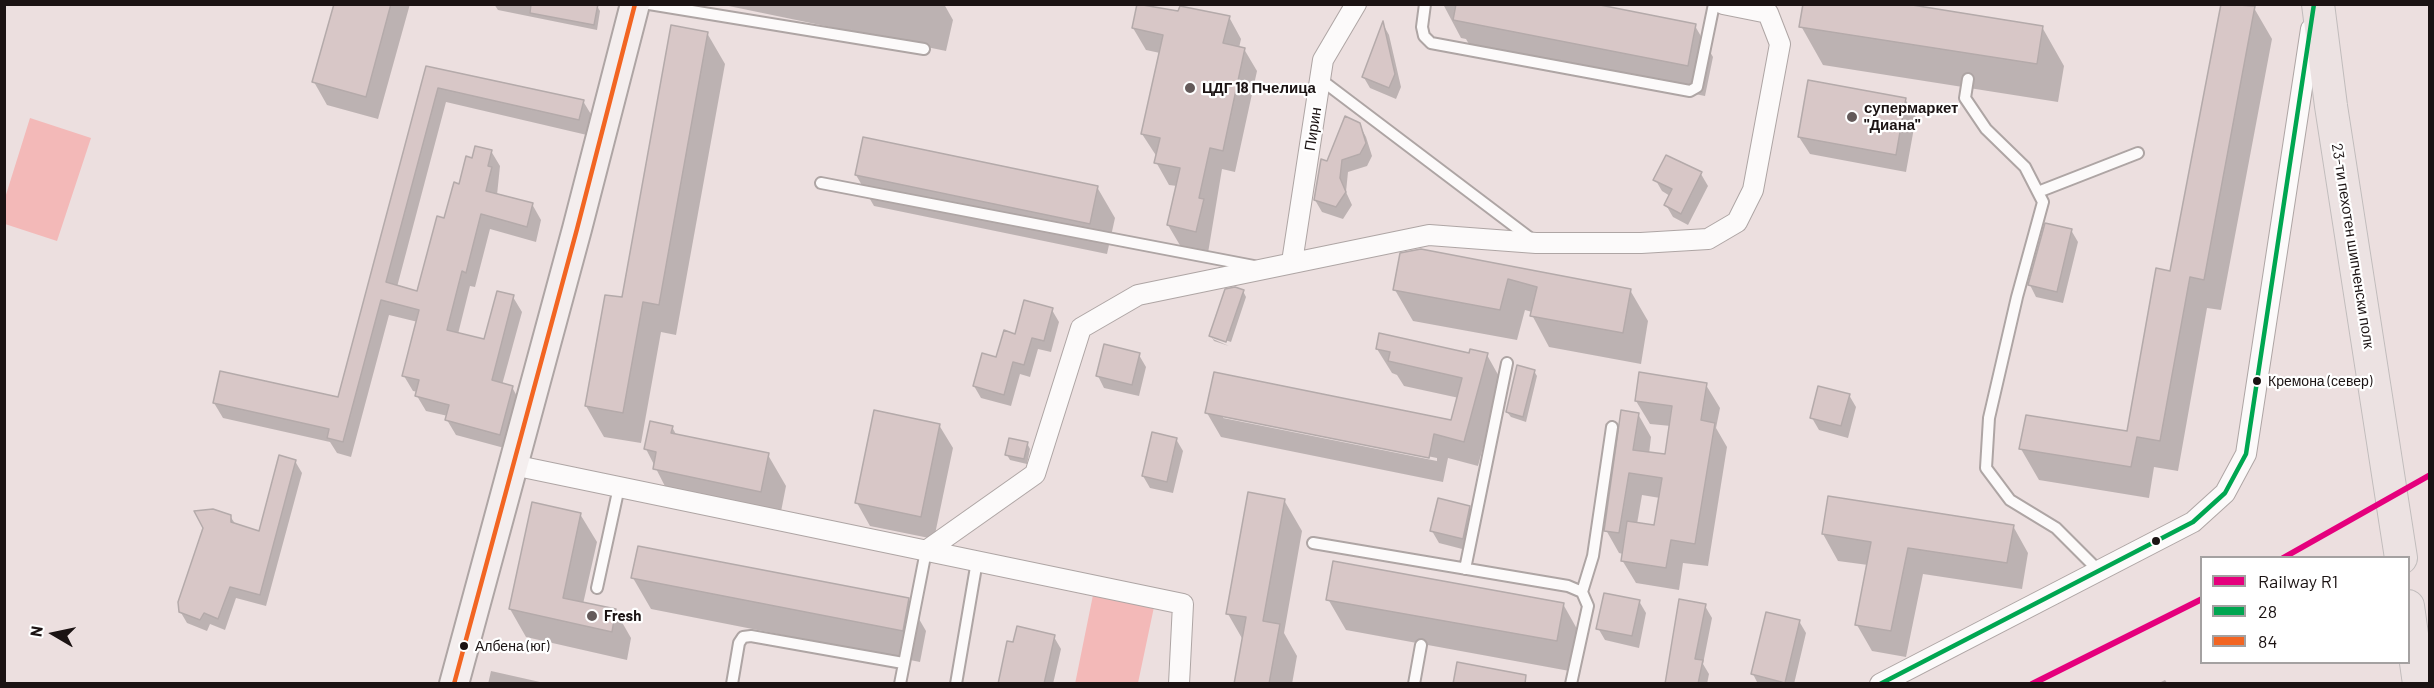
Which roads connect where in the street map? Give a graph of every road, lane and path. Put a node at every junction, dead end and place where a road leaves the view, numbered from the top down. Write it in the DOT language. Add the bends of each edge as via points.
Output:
graph roads {
  1 [pos="635,4"];
  2 [pos="649,4"];
  3 [pos="1356,4"];
  4 [pos="1425,4"];
  5 [pos="1714,4"];
  6 [pos="1723,4"];
  7 [pos="2316,4"];
  8 [pos="924,49"];
  9 [pos="1320,79"];
  10 [pos="1968,79"];
  11 [pos="2138,153"];
  12 [pos="821,183"];
  13 [pos="2038,192"];
  14 [pos="1536,243"];
  15 [pos="1292,262"];
  16 [pos="1265,268"];
  17 [pos="1507,363"];
  18 [pos="1612,427"];
  19 [pos="513,465"];
  20 [pos="619,487"];
  21 [pos="1313,543"];
  22 [pos="926,551"];
  23 [pos="2401,556"];
  24 [pos="977,561"];
  25 [pos="1465,569"];
  26 [pos="2099,571"];
  27 [pos="597,588"];
  28 [pos="1582,592"];
  29 [pos="2410,614"];
  30 [pos="1421,645"];
  31 [pos="903,663"];
  32 [pos="454,684"];
  33 [pos="732,684"];
  34 [pos="900,684"];
  35 [pos="956,684"];
  36 [pos="1179,684"];
  37 [pos="1414,684"];
  38 [pos="1571,684"];
  39 [pos="1880,684"];
  40 [pos="2419,684"];
  1 -- 19 [label="street"];
  2 -- 8 [label="lane"];
  3 -- 9 [label="street, Пирин" via="1323,60"];
  4 -- 5 [label="lane" via="1422,27 1431,43 1690,91 1697,87"];
  6 -- 14 [label="street" via="1768,13 1780,44 1753,190 1737,222 1708,239"];
  7 -- 23 [label="main road, 23-ти пехотен шипченски полк"];
  7 -- 26 [label="street" via="2246,454 2225,493 2193,522"];
  9 -- 14 [label="lane"];
  9 -- 15 [label="street, Пирин"];
  10 -- 13 [label="lane" via="1965,98 1986,129 2025,167"];
  11 -- 13 [label="lane"];
  12 -- 16 [label="lane"];
  13 -- 26 [label="lane" via="2043,202 1989,418 1986,468 2010,500 2056,528"];
  14 -- 15 [label="street" via="1429,235"];
  15 -- 16 [label="street"];
  16 -- 22 [label="street" via="1138,295 1081,328 1035,474"];
  17 -- 25 [label="lane"];
  18 -- 28 [label="lane" via="1593,556"];
  19 -- 20 [label="street"];
  19 -- 32 [label="street"];
  20 -- 22 [label="street"];
  20 -- 27 [label="lane"];
  21 -- 25 [label="lane"];
  22 -- 24 [label="street"];
  22 -- 31 [label="lane"];
  24 -- 35 [label="lane"];
  24 -- 36 [label="street" via="1183,604"];
  25 -- 28 [label="lane" via="1568,586"];
  26 -- 39 [label="street"];
  28 -- 38 [label="lane" via="1588,606"];
  29 -- 40 [label="main road"];
  30 -- 37 [label="lane"];
  31 -- 33 [label="lane" via="751,636 743,637 739,644"];
  31 -- 34 [label="lane"];
}
